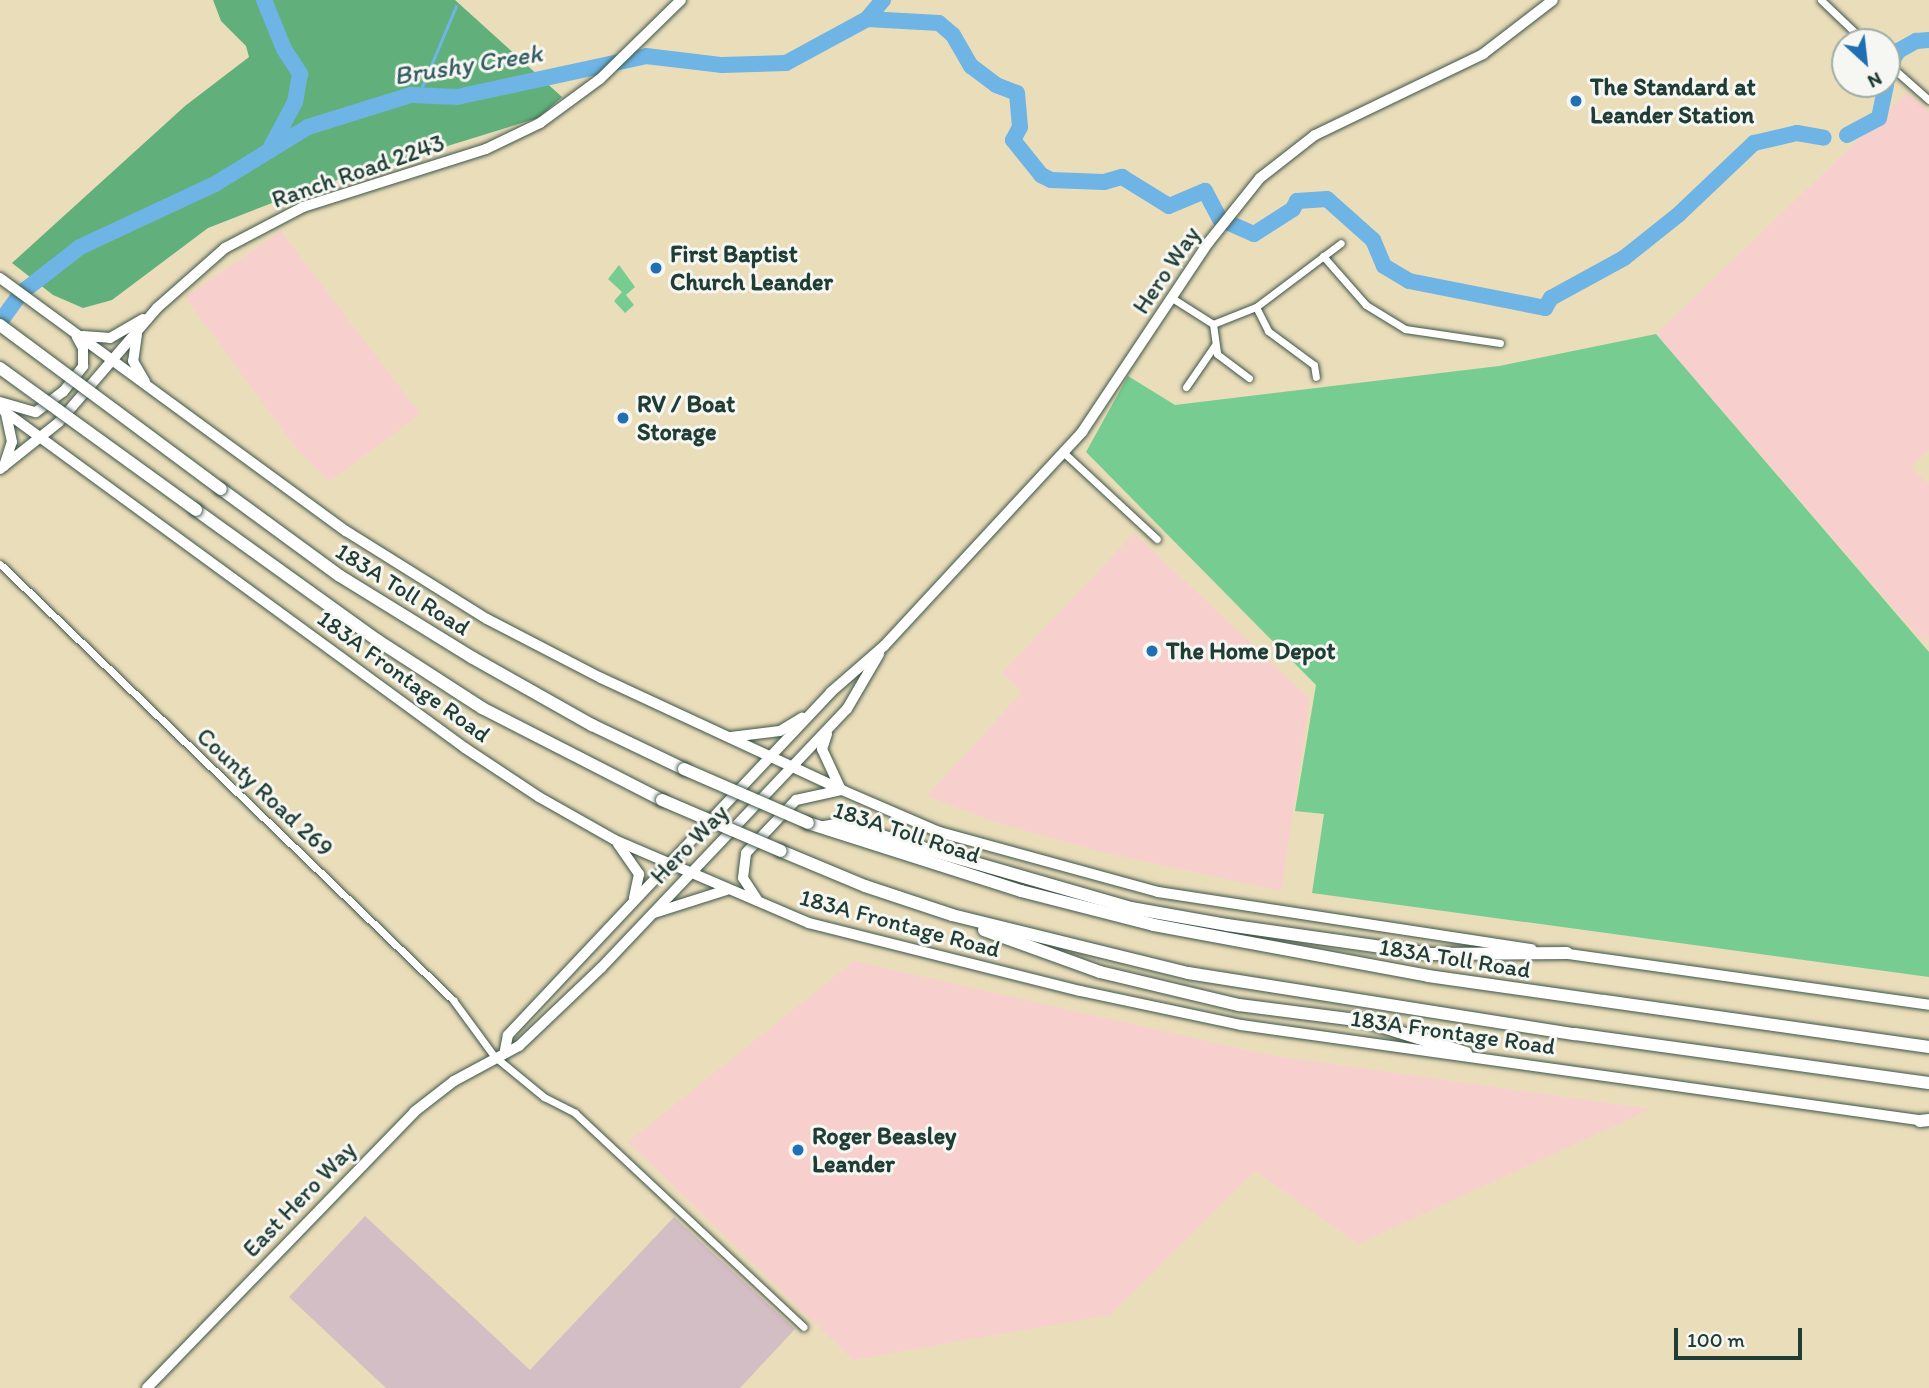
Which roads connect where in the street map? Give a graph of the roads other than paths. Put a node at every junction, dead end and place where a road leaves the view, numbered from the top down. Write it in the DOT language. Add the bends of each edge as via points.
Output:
graph roads {
  1 [pos="681,0"];
  2 [pos="1553,0"];
  3 [pos="1821,0"];
  4 [pos="1850,28"];
  5 [pos="1901,76"];
  6 [pos="1929,100"];
  7 [pos="1341,243"];
  8 [pos="1323,256"];
  9 [pos="0,278"];
  10 [pos="1172,298"];
  11 [pos="1256,307"];
  12 [pos="154,311"];
  13 [pos="1213,324"];
  14 [pos="0,325"];
  15 [pos="138,329"];
  16 [pos="73,331"];
  17 [pos="1500,342"];
  18 [pos="1215,345"];
  19 [pos="112,361"];
  20 [pos="0,368"];
  21 [pos="1316,377"];
  22 [pos="1249,378"];
  23 [pos="1186,387"];
  24 [pos="155,393"];
  25 [pos="3,408"];
  26 [pos="39,438"];
  27 [pos="1063,452"];
  28 [pos="2,468"];
  29 [pos="1157,539"];
  30 [pos="0,564"];
  31 [pos="884,646"];
  32 [pos="831,692"];
  33 [pos="831,726"];
  34 [pos="726,737"];
  35 [pos="770,758"];
  36 [pos="791,767"];
  37 [pos="842,790"];
  38 [pos="825,827"];
  39 [pos="615,840"];
  40 [pos="669,864"];
  41 [pos="690,874"];
  42 [pos="727,890"];
  43 [pos="760,903"];
  44 [pos="631,905"];
  45 [pos="650,915"];
  46 [pos="952,915"];
  47 [pos="1567,954"];
  48 [pos="1929,1005"];
  49 [pos="1929,1047"];
  50 [pos="505,1050"];
  51 [pos="1466,1054"];
  52 [pos="495,1056"];
  53 [pos="1929,1083"];
  54 [pos="1926,1121"];
  55 [pos="804,1327"];
  56 [pos="147,1388"];
  1 -- 12 [label="main road, Ranch Road 2243" via="565,107 504,141 276,219 209,260"];
  2 -- 10 [label="main road, Hero Way" via="1508,37 1459,68 1315,135 1260,178"];
  3 -- 4 [label="street"];
  5 -- 6 [label="street"];
  7 -- 8 [label="street"];
  8 -- 11 [label="street"];
  8 -- 17 [label="street" via="1366,305 1405,329"];
  9 -- 16 [label="main road"];
  10 -- 13 [label="street"];
  10 -- 27 [label="main road, Hero Way" via="1109,395"];
  11 -- 13 [label="street"];
  11 -- 21 [label="street" via="1268,331 1314,365"];
  12 -- 15 [label="main road, Ranch Road 2243"];
  12 -- 16 [label="main road" via="110,338 93,340"];
  13 -- 18 [label="street"];
  14 -- 38 [label="highway, 183A Toll Road, bridge" via="340,576 473,658 592,725"];
  15 -- 19 [label="main road, Ranch Road 2243"];
  15 -- 24 [label="main road" via="133,361"];
  16 -- 19 [label="main road"];
  16 -- 25 [label="main road" via="83,348 83,366 63,392 36,412"];
  18 -- 22 [label="street" via="1217,354"];
  18 -- 23 [label="street"];
  19 -- 24 [label="main road"];
  19 -- 26 [label="main road, Ranch Road 2243"];
  20 -- 46 [label="highway, bridge" via="377,640 482,708 662,800 865,887"];
  24 -- 34 [label="main road" via="346,531 487,619"];
  25 -- 26 [label="main road, 183A Frontage Road"];
  25 -- 28 [label="main road" via="12,442"];
  26 -- 28 [label="main road, Ranch Road 2243"];
  26 -- 39 [label="main road, 183A Frontage Road" via="465,748"];
  27 -- 29 [label="street"];
  27 -- 31 [label="main road, Hero Way"];
  30 -- 52 [label="street, County Road 269" via="453,1000"];
  31 -- 32 [label="main road, Hero Way"];
  31 -- 33 [label="main road, Hero Way" via="847,709"];
  32 -- 34 [label="main road" via="779,732"];
  32 -- 35 [label="main road, Hero Way"];
  33 -- 36 [label="main road, Hero Way"];
  33 -- 37 [label="main road" via="822,749"];
  34 -- 35 [label="main road"];
  35 -- 36 [label="main road"];
  35 -- 40 [label="main road, Hero Way"];
  36 -- 37 [label="main road"];
  36 -- 41 [label="main road, Hero Way"];
  37 -- 43 [label="main road" via="809,794 790,804 746,853 743,878"];
  37 -- 47 [label="main road" via="939,832 1158,892"];
  38 -- 47 [label="highway" via="840,824 1130,908 1227,925 1431,954"];
  38 -- 49 [label="highway, 183A Toll Road" via="836,835 1021,891 1167,928 1428,976"];
  39 -- 40 [label="main road, 183A Frontage Road"];
  39 -- 44 [label="main road" via="639,874"];
  40 -- 41 [label="main road, 183A Frontage Road"];
  40 -- 44 [label="main road, Hero Way"];
  41 -- 42 [label="main road, 183A Frontage Road"];
  41 -- 45 [label="main road, Hero Way"];
  42 -- 43 [label="main road, 183A Frontage Road"];
  42 -- 45 [label="main road"];
  43 -- 51 [label="main road, 183A Frontage Road" via="809,923 1080,991 1241,1025"];
  44 -- 50 [label="main road, Hero Way" via="508,1035"];
  45 -- 50 [label="main road, Hero Way" via="549,1020 519,1046"];
  46 -- 51 [label="highway" via="1021,946 1101,972 1239,1004 1364,1021"];
  46 -- 53 [label="highway" via="1188,973 1574,1034"];
  47 -- 48 [label="main road"];
  50 -- 52 [label="main road, Hero Way"];
  51 -- 54 [label="main road, 183A Frontage Road"];
  52 -- 55 [label="street, County Road 269" via="544,1097 575,1113"];
  52 -- 56 [label="main road, East Hero Way" via="414,1112"];
}
